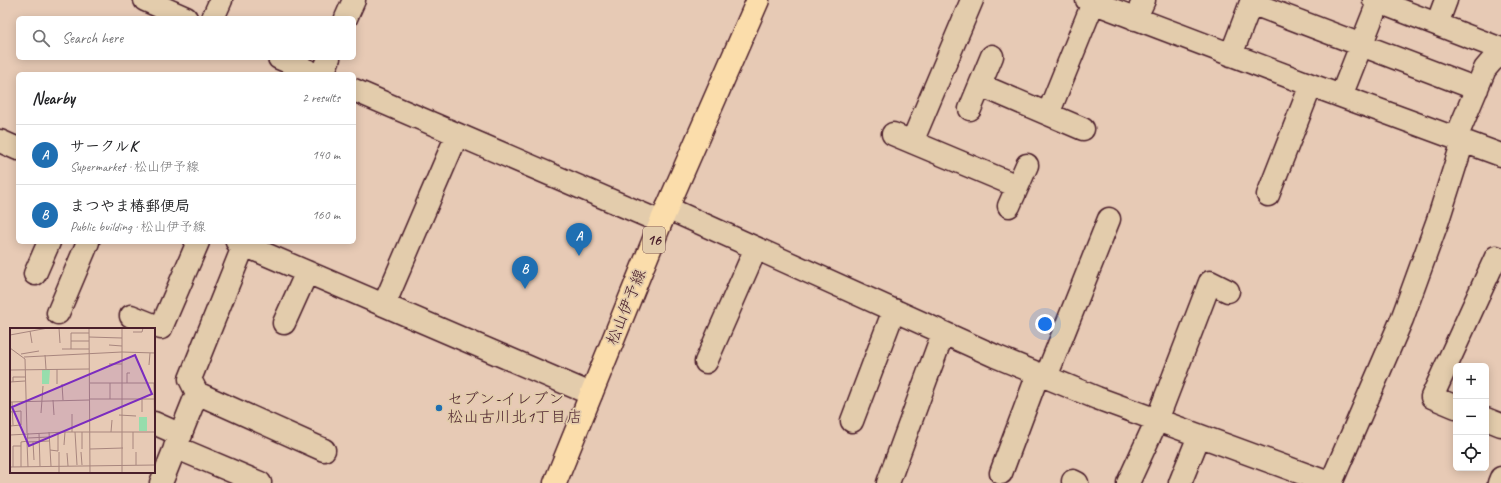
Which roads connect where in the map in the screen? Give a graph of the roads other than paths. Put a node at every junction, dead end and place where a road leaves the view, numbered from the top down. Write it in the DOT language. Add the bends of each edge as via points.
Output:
graph roads {
  1 [pos="145,0"];
  2 [pos="221,0"];
  3 [pos="354,0"];
  4 [pos="758,0"];
  5 [pos="972,0"];
  6 [pos="1446,0"];
  7 [pos="1090,1"];
  8 [pos="1251,1"];
  9 [pos="1378,1"];
  10 [pos="1140,10"];
  11 [pos="181,16"];
  12 [pos="214,16"];
  13 [pos="347,16"];
  14 [pos="1437,24"];
  15 [pos="1362,44"];
  16 [pos="1231,55"];
  17 [pos="992,56"];
  18 [pos="1498,57"];
  19 [pos="284,60"];
  20 [pos="328,60"];
  21 [pos="311,72"];
  22 [pos="324,72"];
  23 [pos="980,85"];
  24 [pos="1311,85"];
  25 [pos="1477,89"];
  26 [pos="356,91"];
  27 [pos="1341,96"];
  28 [pos="970,109"];
  29 [pos="1048,114"];
  30 [pos="1083,129"];
  31 [pos="457,135"];
  32 [pos="1460,140"];
  33 [pos="0,141"];
  34 [pos="16,148"];
  35 [pos="1501,155"];
  36 [pos="1027,165"];
  37 [pos="1268,195"];
  38 [pos="664,215"];
  39 [pos="1100,228"];
  40 [pos="48,244"];
  41 [pos="87,244"];
  42 [pos="197,244"];
  43 [pos="242,244"];
  44 [pos="244,244"];
  45 [pos="756,248"];
  46 [pos="1501,258"];
  47 [pos="307,272"];
  48 [pos="35,274"];
  49 [pos="1228,291"];
  50 [pos="384,305"];
  51 [pos="894,310"];
  52 [pos="58,313"];
  53 [pos="131,316"];
  54 [pos="284,323"];
  55 [pos="943,333"];
  56 [pos="706,362"];
  57 [pos="1042,376"];
  58 [pos="197,393"];
  59 [pos="591,394"];
  60 [pos="1453,406"];
  61 [pos="1157,420"];
  62 [pos="1489,420"];
  63 [pos="852,421"];
  64 [pos="155,424"];
  65 [pos="1501,425"];
  66 [pos="1199,436"];
  67 [pos="178,441"];
  68 [pos="324,450"];
  69 [pos="1001,473"];
  70 [pos="1501,478"];
  71 [pos="161,483"];
  72 [pos="260,483"];
  73 [pos="555,483"];
  74 [pos="888,483"];
  75 [pos="1128,483"];
  76 [pos="1180,483"];
  77 [pos="1330,483"];
  78 [pos="1499,483"];
  1 -- 11 [label="street"];
  2 -- 12 [label="street"];
  3 -- 13 [label="street"];
  4 -- 38 [label="main road, 松山伊予線 / 16"];
  5 -- 36 [label="street" via="903,138 1013,196"];
  6 -- 14 [label="street"];
  7 -- 10 [label="street"];
  7 -- 29 [label="street"];
  8 -- 15 [label="street"];
  8 -- 16 [label="street"];
  9 -- 14 [label="street"];
  9 -- 15 [label="street"];
  10 -- 16 [label="street"];
  14 -- 18 [label="street"];
  15 -- 25 [label="street"];
  15 -- 27 [label="street"];
  16 -- 24 [label="street"];
  17 -- 23 [label="street"];
  18 -- 25 [label="street" via="1485,70"];
  19 -- 21 [label="street"];
  20 -- 22 [label="street"];
  23 -- 28 [label="street"];
  23 -- 29 [label="street"];
  24 -- 27 [label="street"];
  24 -- 37 [label="street"];
  25 -- 32 [label="street"];
  26 -- 31 [label="street"];
  27 -- 32 [label="street"];
  29 -- 30 [label="street"];
  31 -- 38 [label="street"];
  31 -- 50 [label="street"];
  32 -- 35 [label="street"];
  32 -- 77 [label="street" via="1438,220 1402,320"];
  33 -- 34 [label="street"];
  38 -- 45 [label="street"];
  38 -- 59 [label="main road, 松山伊予線 / 16"];
  39 -- 57 [label="street"];
  40 -- 48 [label="street"];
  41 -- 52 [label="street"];
  42 -- 53 [label="street" via="161,328"];
  43 -- 58 [label="street" via="190,379"];
  44 -- 47 [label="street"];
  45 -- 51 [label="street"];
  45 -- 56 [label="street"];
  46 -- 60 [label="street" via="1496,257 1432,397"];
  47 -- 50 [label="street"];
  47 -- 54 [label="street"];
  49 -- 61 [label="street" via="1210,282"];
  50 -- 59 [label="street"];
  51 -- 55 [label="street"];
  51 -- 63 [label="street"];
  55 -- 57 [label="street"];
  55 -- 74 [label="street"];
  57 -- 61 [label="street"];
  57 -- 69 [label="street"];
  58 -- 67 [label="street"];
  58 -- 68 [label="street"];
  59 -- 73 [label="main road, 松山伊予線 / 16"];
  61 -- 66 [label="street"];
  61 -- 75 [label="street"];
  62 -- 65 [label="street"];
  64 -- 67 [label="street"];
  66 -- 76 [label="street"];
  66 -- 77 [label="street"];
  67 -- 71 [label="street"];
  67 -- 72 [label="street"];
  70 -- 78 [label="street"];
}
